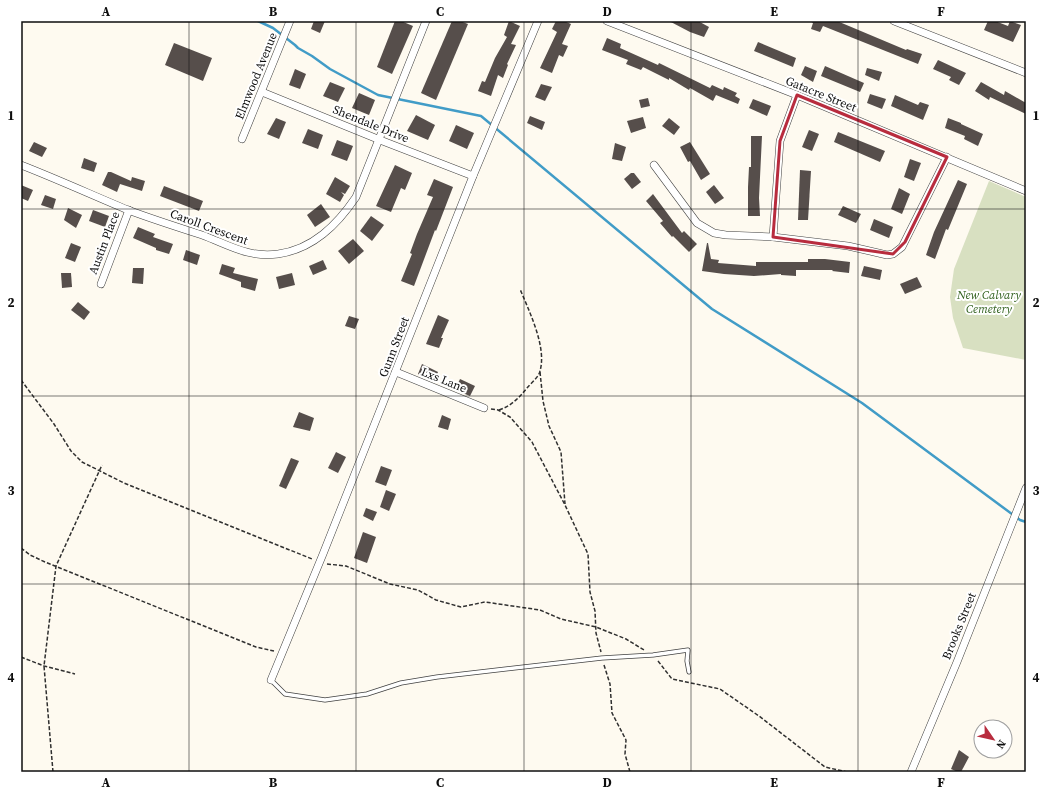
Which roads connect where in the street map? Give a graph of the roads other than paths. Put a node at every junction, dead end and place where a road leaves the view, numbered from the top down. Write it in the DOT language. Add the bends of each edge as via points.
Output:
graph roads {
  1 [pos="290,21"];
  2 [pos="426,21"];
  3 [pos="538,21"];
  4 [pos="607,21"];
  5 [pos="894,21"];
  6 [pos="1026,73"];
  7 [pos="262,92"];
  8 [pos="798,95"];
  9 [pos="242,139"];
  10 [pos="380,140"];
  11 [pos="947,157"];
  12 [pos="21,166"];
  13 [pos="654,166"];
  14 [pos="473,176"];
  15 [pos="1026,191"];
  16 [pos="129,210"];
  17 [pos="773,237"];
  18 [pos="101,284"];
  19 [pos="396,372"];
  20 [pos="484,408"];
  21 [pos="1026,488"];
  22 [pos="690,672"];
  23 [pos="271,680"];
  24 [pos="911,772"];
  1 -- 7 [label="street, Elmwood Avenue"];
  2 -- 10 [label="street, Caroll Crescent"];
  3 -- 14 [label="street, Gunn Street"];
  4 -- 8 [label="street, Gatacre Street"];
  5 -- 6 [label="street"];
  7 -- 9 [label="street, Elmwood Avenue"];
  7 -- 10 [label="street, Shendale Drive"];
  8 -- 11 [label="street, Gatacre Street"];
  8 -- 17 [label="street" via="780,141"];
  10 -- 14 [label="street, Shendale Drive"];
  10 -- 16 [label="street, Caroll Crescent" via="361,189 345,214 324,235 302,248 289,252 263,255 238,250"];
  11 -- 15 [label="street, Gatacre Street"];
  11 -- 17 [label="street" via="905,242 893,254"];
  12 -- 16 [label="street, Caroll Crescent"];
  13 -- 17 [label="street" via="697,223 706,229 726,235"];
  14 -- 19 [label="street, Gunn Street"];
  16 -- 18 [label="street, Austin Place"];
  19 -- 20 [label="street, Lxs Lane"];
  19 -- 23 [label="street, Gunn Street"];
  21 -- 24 [label="street, Brooks Street"];
  22 -- 23 [label="lane" via="688,650 437,677 401,683 367,694 325,700 285,694"];
}
